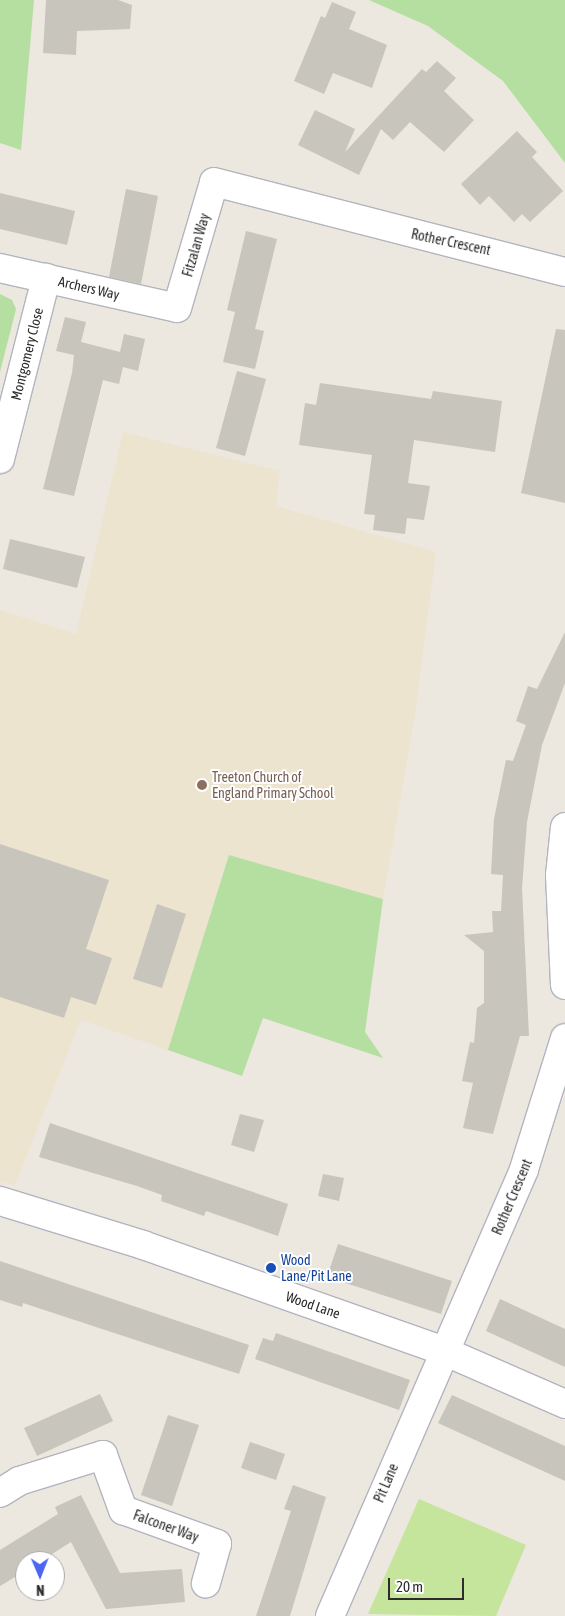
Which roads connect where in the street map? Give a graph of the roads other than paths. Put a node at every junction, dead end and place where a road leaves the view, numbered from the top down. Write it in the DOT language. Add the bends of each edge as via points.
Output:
graph roads {
  1 [pos="214,182"];
  2 [pos="0,268"];
  3 [pos="565,272"];
  4 [pos="46,278"];
  5 [pos="177,308"];
  6 [pos="0,459"];
  7 [pos="565,827"];
  8 [pos="565,985"];
  9 [pos="565,1038"];
  10 [pos="0,1201"];
  11 [pos="446,1352"];
  12 [pos="565,1404"];
  13 [pos="0,1493"];
  14 [pos="206,1582"];
  15 [pos="330,1616"];
  1 -- 3 [label="street, Rother Crescent" via="336,217 482,248"];
  1 -- 5 [label="street, Fitzalan Way"];
  2 -- 4 [label="street, Archers Way"];
  4 -- 5 [label="street, Archers Way"];
  4 -- 6 [label="street, Montgomery Close"];
  7 -- 8 [label="street" via="560,875"];
  9 -- 11 [label="street, Rother Crescent" via="541,1127"];
  10 -- 11 [label="street, Wood Lane" via="143,1245"];
  11 -- 12 [label="street, Wood Lane"];
  11 -- 15 [label="street, Pit Lane"];
  13 -- 14 [label="street, Falconer Way" via="19,1481 103,1455 123,1510 217,1544"];
}
